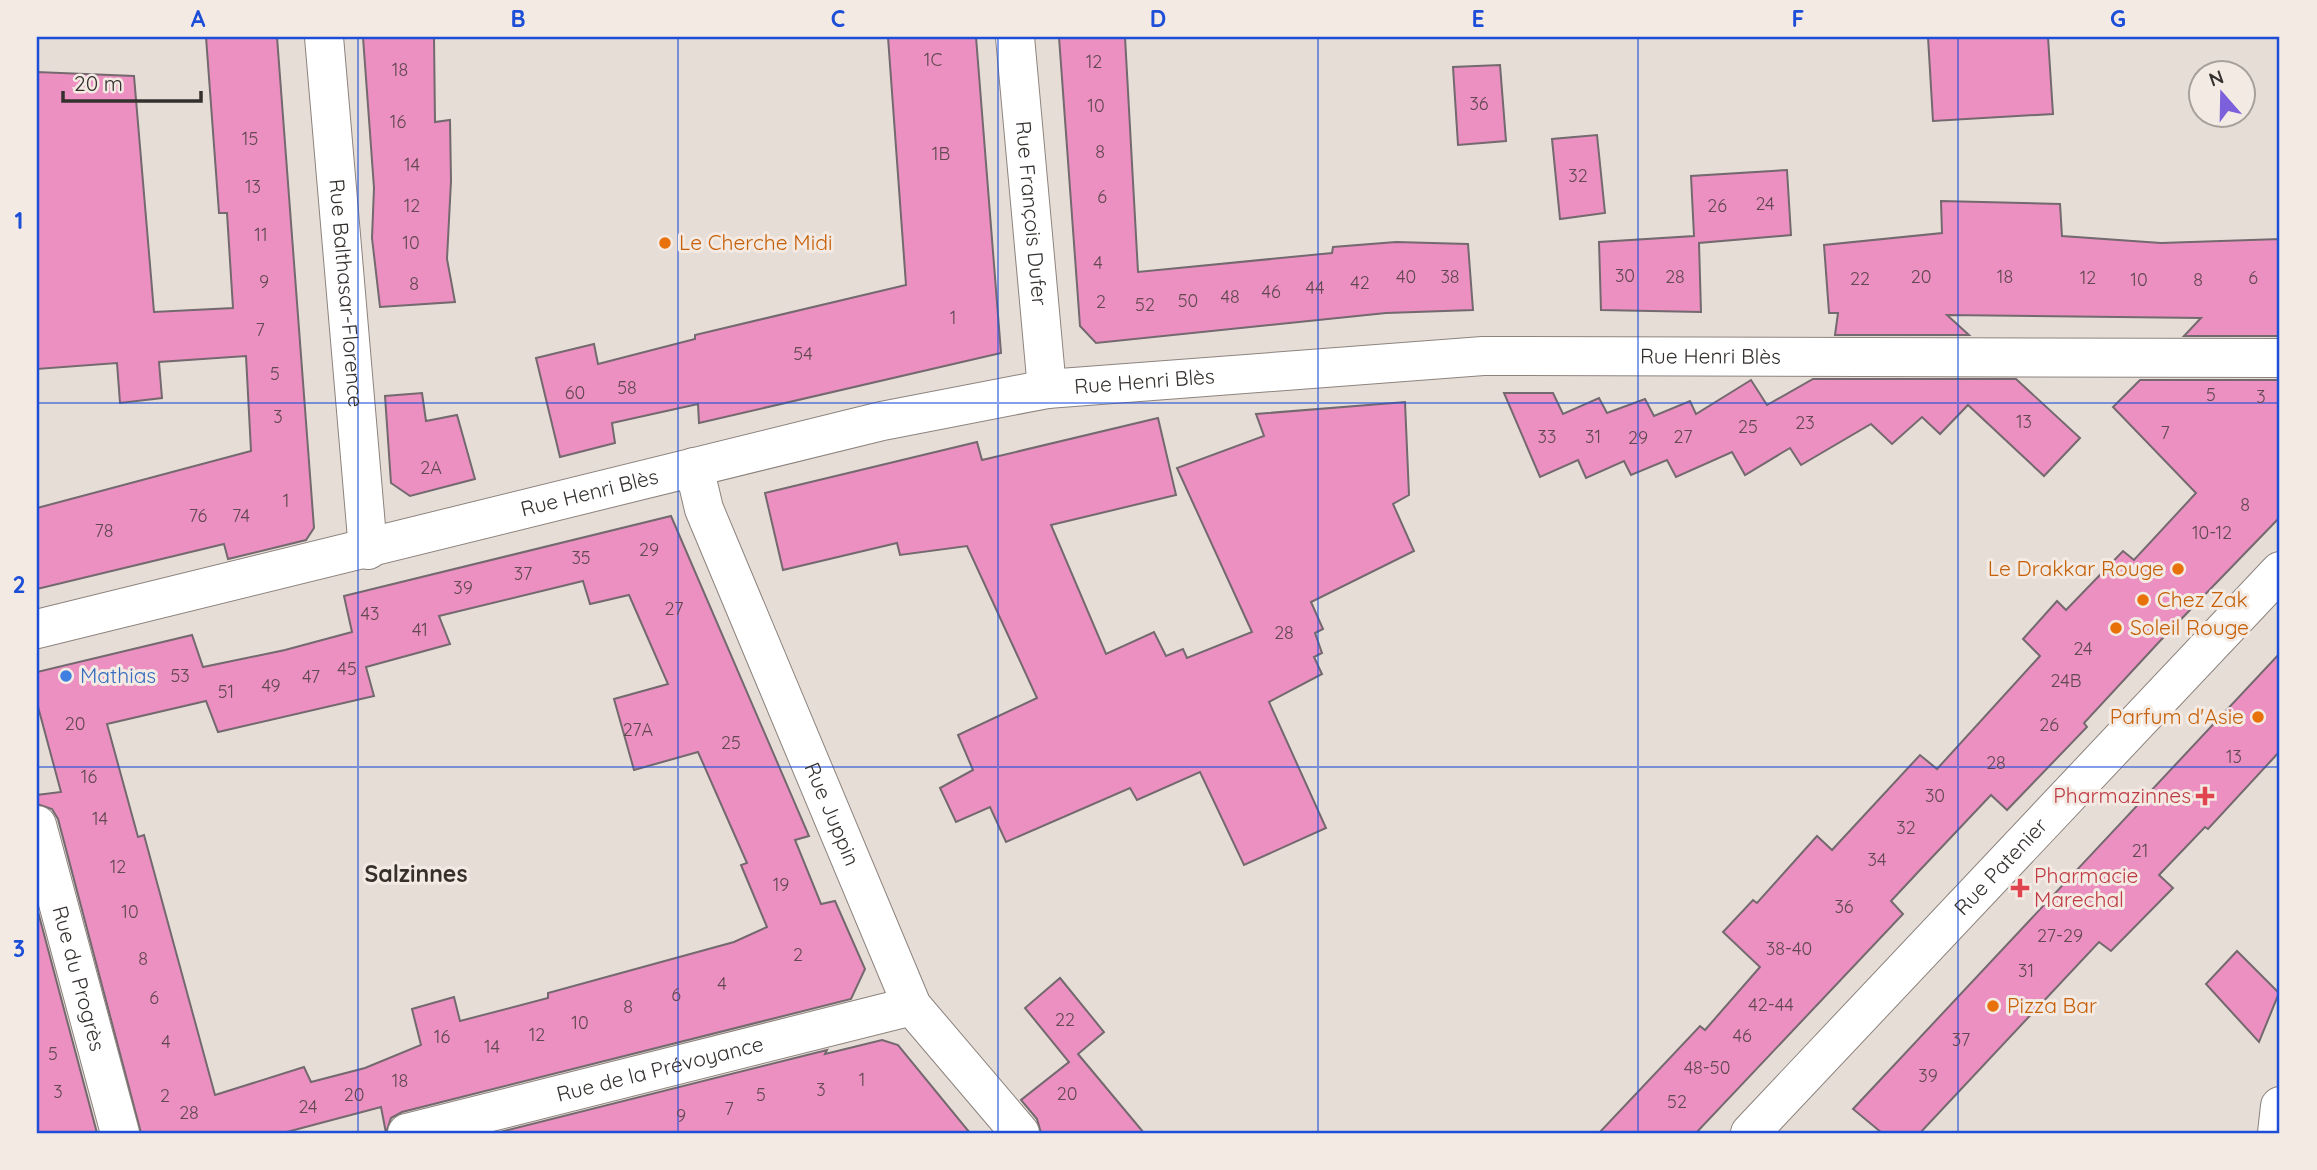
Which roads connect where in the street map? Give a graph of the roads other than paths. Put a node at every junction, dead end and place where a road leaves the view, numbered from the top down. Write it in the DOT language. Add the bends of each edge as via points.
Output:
graph roads {
  1 [pos="324,37"];
  2 [pos="1015,37"];
  3 [pos="2280,358"];
  4 [pos="1047,389"];
  5 [pos="694,467"];
  6 [pos="368,550"];
  7 [pos="2280,571"];
  8 [pos="37,629"];
  9 [pos="37,825"];
  10 [pos="912,1006"];
  11 [pos="2280,1106"];
  12 [pos="120,1133"];
  13 [pos="407,1133"];
  14 [pos="1020,1133"];
  15 [pos="1750,1133"];
  16 [pos="2277,1133"];
  1 -- 6 [label="street, Rue Balthasar-Florence"];
  2 -- 4 [label="street, Rue François Dufer"];
  3 -- 4 [label="street, Rue Henri Blès" via="1483,356"];
  4 -- 5 [label="street, Rue Henri Blès" via="882,421"];
  5 -- 6 [label="street, Rue Henri Blès"];
  5 -- 10 [label="street, Rue Juppin" via="704,509"];
  6 -- 8 [label="street, Rue Henri Blès"];
  7 -- 15 [label="street, Rue Patenier"];
  9 -- 12 [label="street, Rue du Progrès"];
  10 -- 13 [label="street, Rue de la Prévoyance"];
  10 -- 14 [label="street, Rue Juppin"];
  11 -- 16 [label="street"];
}
